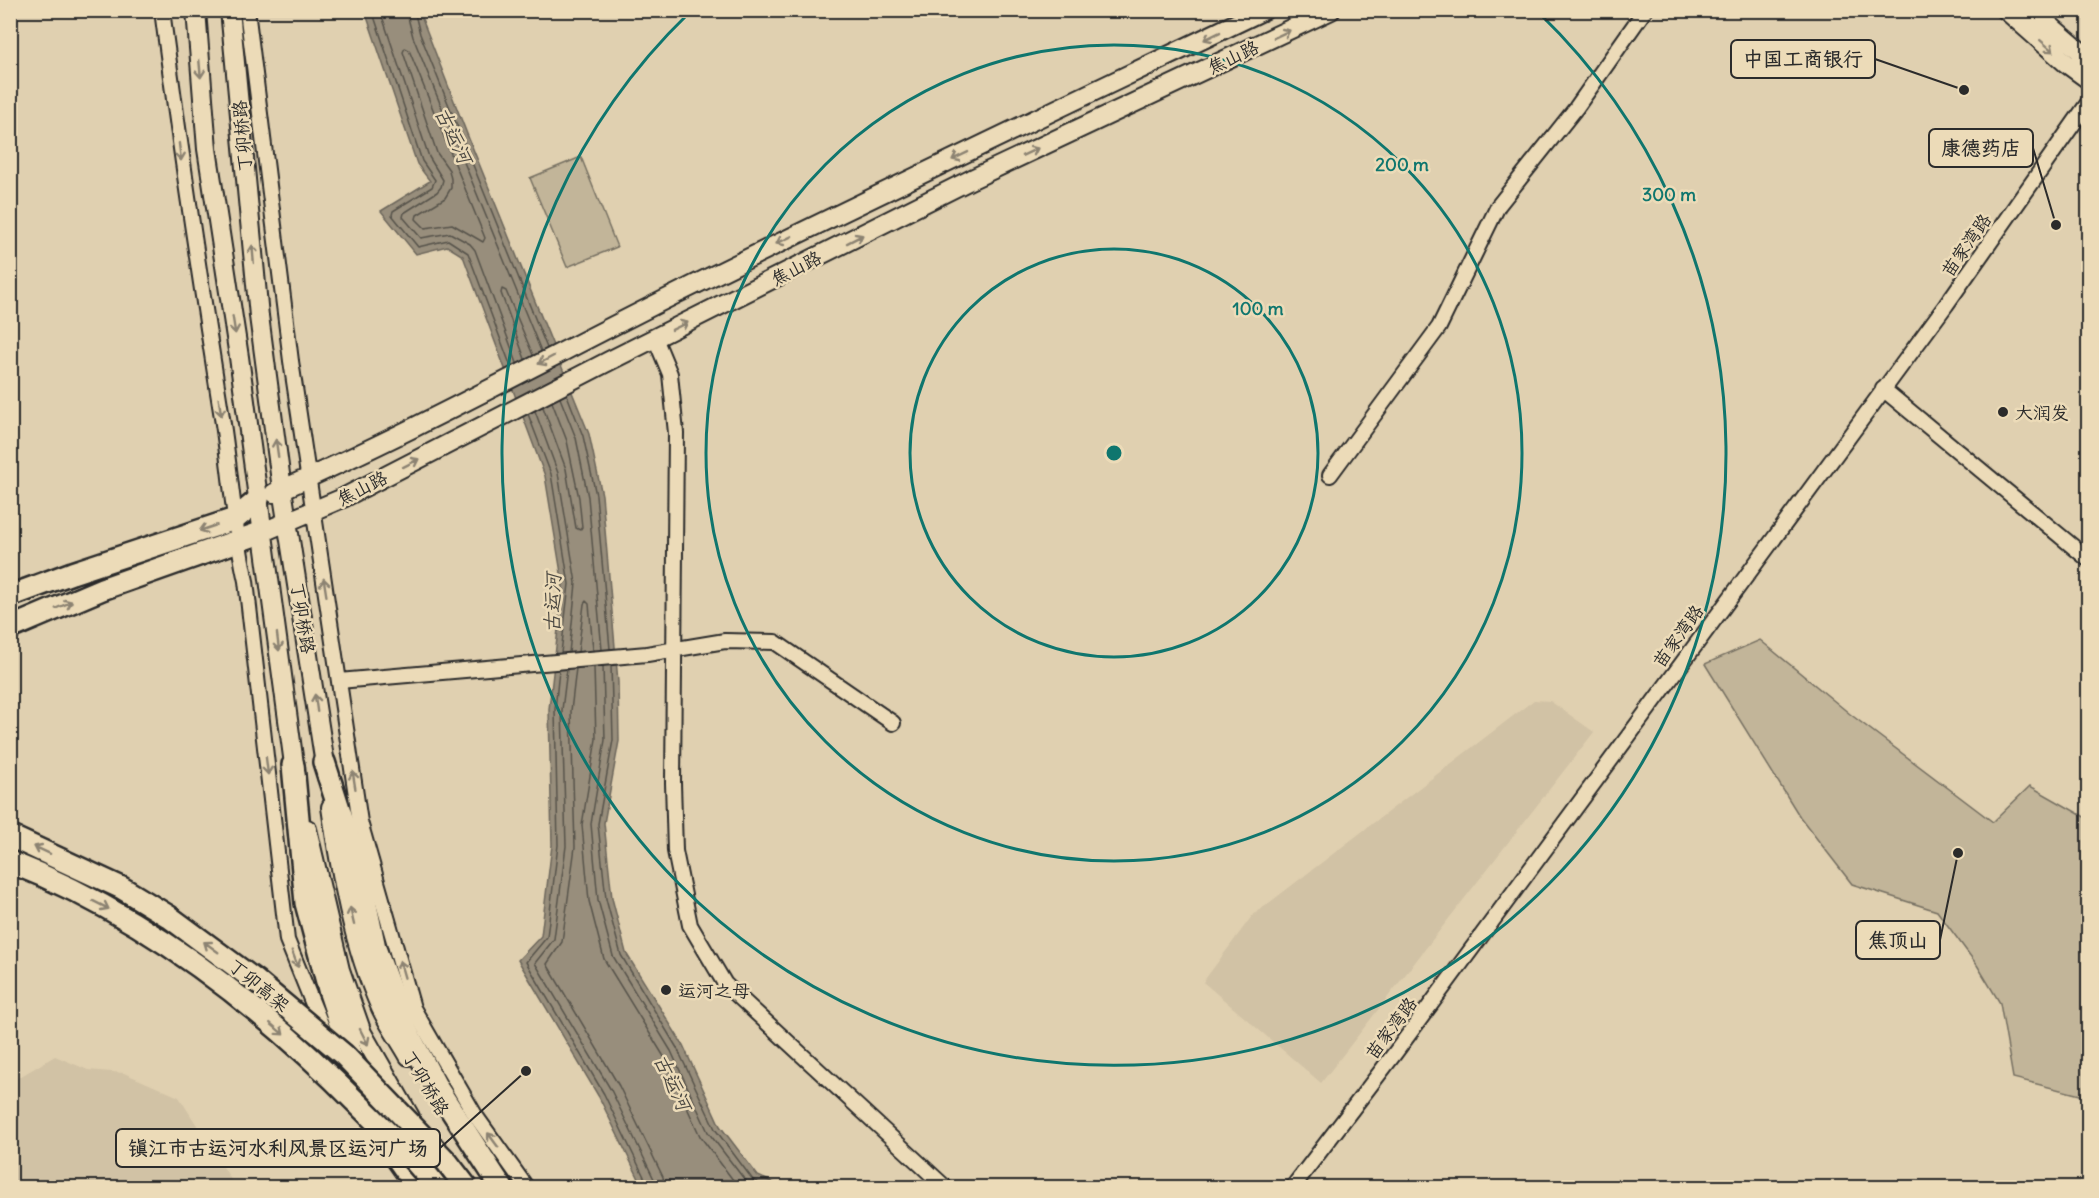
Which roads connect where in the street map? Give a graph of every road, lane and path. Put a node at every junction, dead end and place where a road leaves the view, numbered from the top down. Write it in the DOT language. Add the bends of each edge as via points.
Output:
graph roads {
  1 [pos="162,10"];
  2 [pos="196,10"];
  3 [pos="230,10"];
  4 [pos="247,10"];
  5 [pos="1264,10"];
  6 [pos="1331,10"];
  7 [pos="1645,10"];
  8 [pos="2006,10"];
  9 [pos="2032,10"];
  10 [pos="2088,58"];
  11 [pos="2088,80"];
  12 [pos="2088,103"];
  13 [pos="656,338"];
  14 [pos="1883,389"];
  15 [pos="1330,475"];
  16 [pos="309,478"];
  17 [pos="282,489"];
  18 [pos="258,500"];
  19 [pos="314,512"];
  20 [pos="235,519"];
  21 [pos="288,523"];
  22 [pos="263,532"];
  23 [pos="237,543"];
  24 [pos="2088,559"];
  25 [pos="10,596"];
  26 [pos="10,628"];
  27 [pos="674,649"];
  28 [pos="339,681"];
  29 [pos="893,723"];
  30 [pos="324,762"];
  31 [pos="293,765"];
  32 [pos="10,836"];
  33 [pos="10,862"];
  34 [pos="408,1188"];
  35 [pos="418,1188"];
  36 [pos="437,1188"];
  37 [pos="455,1188"];
  38 [pos="467,1188"];
  39 [pos="496,1188"];
  40 [pos="502,1188"];
  41 [pos="527,1188"];
  42 [pos="946,1188"];
  43 [pos="1292,1188"];
  1 -- 20 [label="street, one-way"];
  2 -- 18 [label="main road, 丁卯桥路, one-way" via="207,149"];
  17 -- 3 [label="main road, 丁卯桥路, one-way" via="259,316"];
  4 -- 16 [label="street"];
  5 -- 16 [label="main road, 焦山路, one-way" via="794,235"];
  13 -- 6 [label="main road, 焦山路, one-way" via="972,179"];
  7 -- 15 [label="street" via="1576,108 1498,206 1439,327"];
  8 -- 11 [label="main road, one-way"];
  9 -- 10 [label="main road"];
  12 -- 14 [label="street, 苗家湾路"];
  19 -- 13 [label="main road, 焦山路, one-way"];
  13 -- 27 [label="street" via="669,374 676,434"];
  14 -- 24 [label="street"];
  14 -- 43 [label="street, 苗家湾路"];
  16 -- 17 [label="main road, 焦山路"];
  16 -- 19 [label="street"];
  17 -- 18 [label="main road, 焦山路"];
  17 -- 21 [label="main road, 丁卯桥路"];
  18 -- 20 [label="highway"];
  18 -- 22 [label="main road, 丁卯桥路"];
  19 -- 21 [label="main road, 焦山路"];
  28 -- 19 [label="street, one-way"];
  20 -- 23 [label="street"];
  20 -- 25 [label="highway, one-way"];
  21 -- 22 [label="main road, 焦山路"];
  30 -- 21 [label="main road, 丁卯桥路, one-way"];
  22 -- 23 [label="highway"];
  22 -- 31 [label="main road, 丁卯桥路, one-way"];
  26 -- 23 [label="highway, one-way" via="102,589"];
  23 -- 34 [label="street, one-way" via="246,580 287,940 350,1097"];
  27 -- 28 [label="street"];
  27 -- 29 [label="street" via="725,641 775,642"];
  27 -- 42 [label="street" via="675,851 690,925 725,984"];
  41 -- 28 [label="street, one-way" via="475,1115 413,1008 360,822"];
  39 -- 30 [label="main road, 丁卯桥路, one-way" via="445,1116 381,1009 359,946 340,865"];
  30 -- 40 [label="highway" via="358,867 375,948 402,1022 437,1088"];
  31 -- 35 [label="highway, bridge" via="306,903 330,993 355,1068 392,1151"];
  31 -- 37 [label="main road, 丁卯桥路, one-way" via="340,970 362,1033"];
  38 -- 32 [label="highway, 丁卯高架, one-way, bridge" via="447,1162 344,1056 247,974 168,916 122,888"];
  33 -- 36 [label="highway, 丁卯高架, one-way, bridge" via="145,928 229,989 334,1080 419,1164"];
}
